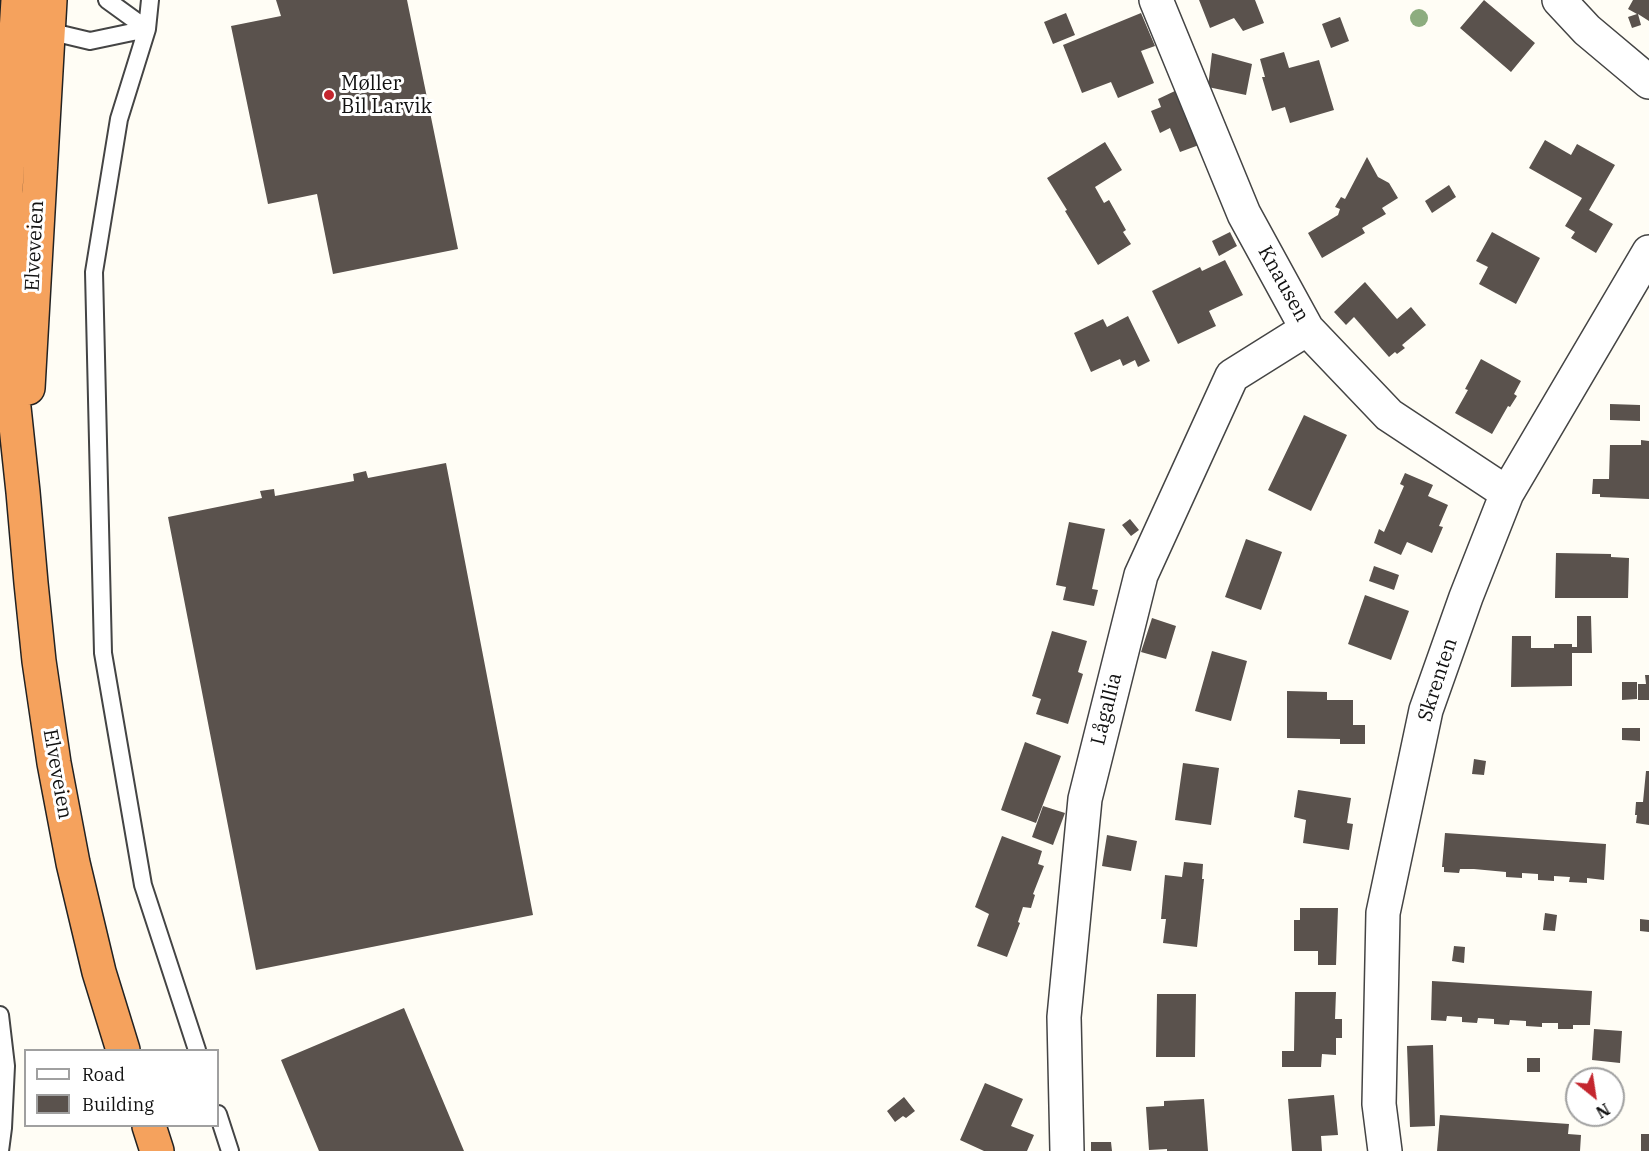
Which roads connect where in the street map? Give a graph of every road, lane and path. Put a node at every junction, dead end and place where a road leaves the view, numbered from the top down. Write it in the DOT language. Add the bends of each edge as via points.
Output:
graph roads {
  1 [pos="107,0"];
  2 [pos="150,0"];
  3 [pos="1156,0"];
  4 [pos="1559,0"];
  5 [pos="22,3"];
  6 [pos="49,16"];
  7 [pos="147,29"];
  8 [pos="1649,82"];
  9 [pos="1649,252"];
  10 [pos="1307,329"];
  11 [pos="23,492"];
  12 [pos="1507,493"];
  13 [pos="0,1015"];
  14 [pos="123,1049"];
  15 [pos="197,1049"];
  16 [pos="219,1117"];
  17 [pos="150,1127"];
  18 [pos="0,1151"];
  19 [pos="157,1151"];
  20 [pos="230,1151"];
  21 [pos="1067,1151"];
  22 [pos="1385,1151"];
  1 -- 7 [label="lane"];
  2 -- 7 [label="lane"];
  3 -- 10 [label="street, Knausen" via="1244,214"];
  4 -- 8 [label="street" via="1587,30"];
  5 -- 6 [label="lane"];
  5 -- 11 [label="highway, Elveveien" via="6,190 6,332"];
  6 -- 7 [label="lane" via="90,41"];
  6 -- 11 [label="highway, Elveveien"];
  7 -- 15 [label="lane" via="119,119 94,272 103,653 143,885"];
  9 -- 12 [label="street, Skrenten"];
  10 -- 12 [label="street, Knausen" via="1389,415"];
  10 -- 21 [label="street, Lågallia" via="1232,376 1141,575 1085,800 1064,1017"];
  11 -- 14 [label="highway, Elveveien" via="38,650 54,763 99,972"];
  12 -- 22 [label="street, Skrenten" via="1426,710 1383,913 1379,1104"];
  13 -- 18 [label="lane" via="6,1066"];
  16 -- 20 [label="lane"];
  17 -- 19 [label="highway"];
}
